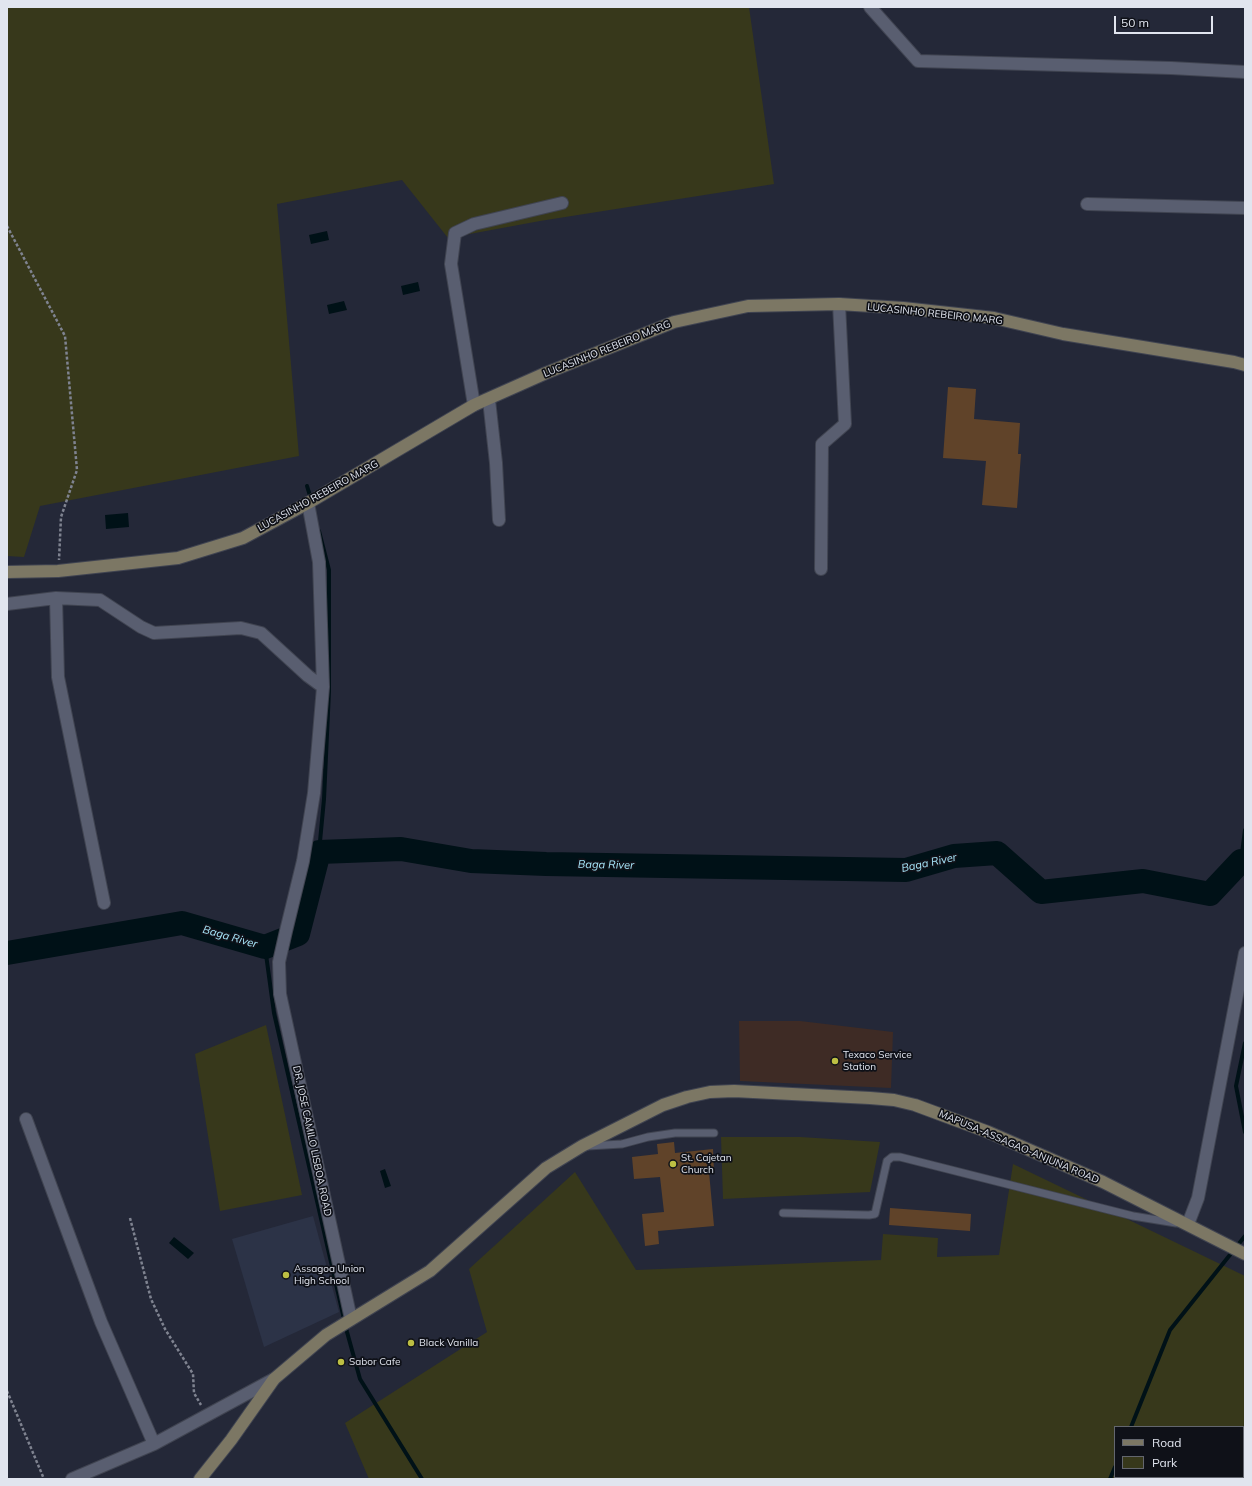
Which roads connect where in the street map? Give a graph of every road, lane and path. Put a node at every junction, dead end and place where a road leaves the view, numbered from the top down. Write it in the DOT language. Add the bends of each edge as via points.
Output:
graph roads {
  1 [pos="870,7"];
  2 [pos="1245,72"];
  3 [pos="562,203"];
  4 [pos="1087,204"];
  5 [pos="1245,208"];
  6 [pos="7,226"];
  7 [pos="839,304"];
  8 [pos="1245,365"];
  9 [pos="489,400"];
  10 [pos="474,406"];
  11 [pos="308,503"];
  12 [pos="499,520"];
  13 [pos="821,569"];
  14 [pos="58,571"];
  15 [pos="7,572"];
  16 [pos="56,598"];
  17 [pos="7,604"];
  18 [pos="322,687"];
  19 [pos="104,903"];
  20 [pos="1245,952"];
  21 [pos="26,1119"];
  22 [pos="714,1133"];
  23 [pos="582,1146"];
  24 [pos="783,1213"];
  25 [pos="130,1218"];
  26 [pos="1188,1224"];
  27 [pos="1238,1250"];
  28 [pos="348,1322"];
  29 [pos="274,1379"];
  30 [pos="7,1392"];
  31 [pos="207,1415"];
  32 [pos="154,1444"];
  33 [pos="44,1479"];
  34 [pos="72,1479"];
  35 [pos="200,1479"];
  1 -- 2 [label="street" via="918,61"];
  3 -- 10 [label="street" via="474,224 455,233 451,264"];
  4 -- 5 [label="street"];
  6 -- 14 [label="path" via="65,336 76,470 61,516"];
  7 -- 8 [label="street, LUCASINHO REBEIRO MARG" via="994,318 1063,334"];
  7 -- 9 [label="street, LUCASINHO REBEIRO MARG" via="748,306 674,322 546,373"];
  7 -- 13 [label="street" via="846,424 822,444"];
  9 -- 10 [label="street, LUCASINHO REBEIRO MARG"];
  9 -- 12 [label="street"];
  10 -- 11 [label="street, LUCASINHO REBEIRO MARG"];
  11 -- 14 [label="street, LUCASINHO REBEIRO MARG" via="243,538 178,558"];
  11 -- 18 [label="street, DR. JOSE CAMILO LISBOA ROAD" via="319,562"];
  14 -- 15 [label="street, LUCASINHO REBEIRO MARG"];
  16 -- 17 [label="street"];
  16 -- 18 [label="street" via="100,600 154,633 241,628 261,633"];
  16 -- 19 [label="street" via="58,677"];
  18 -- 28 [label="street, DR. JOSE CAMILO LISBOA ROAD" via="314,793 303,861 280,962 280,994"];
  20 -- 26 [label="street" via="1198,1198"];
  21 -- 32 [label="street" via="101,1322"];
  22 -- 23 [label="lane" via="675,1133 622,1144"];
  23 -- 26 [label="street, MAPUSA-ASSAGAO-ANJUNA ROAD" via="663,1105 710,1092 734,1091 894,1100 915,1105 988,1132 1103,1182"];
  23 -- 28 [label="street, MAPUSA-ASSAGAO-ANJUNA ROAD" via="546,1168 430,1271"];
  24 -- 26 [label="lane" via="875,1214 886,1161 892,1157 900,1157 1133,1216"];
  25 -- 31 [label="path" via="151,1299 165,1329 193,1374 194,1393"];
  26 -- 27 [label="street, MAPUSA-ASSAGAO-ANJUNA ROAD"];
  28 -- 29 [label="street, MAPUSA-ASSAGAO-ANJUNA ROAD" via="326,1335"];
  29 -- 31 [label="street"];
  29 -- 35 [label="street, MAPUSA-ASSAGAO-ANJUNA ROAD"];
  30 -- 33 [label="path"];
  31 -- 32 [label="street"];
  32 -- 34 [label="street"];
}
